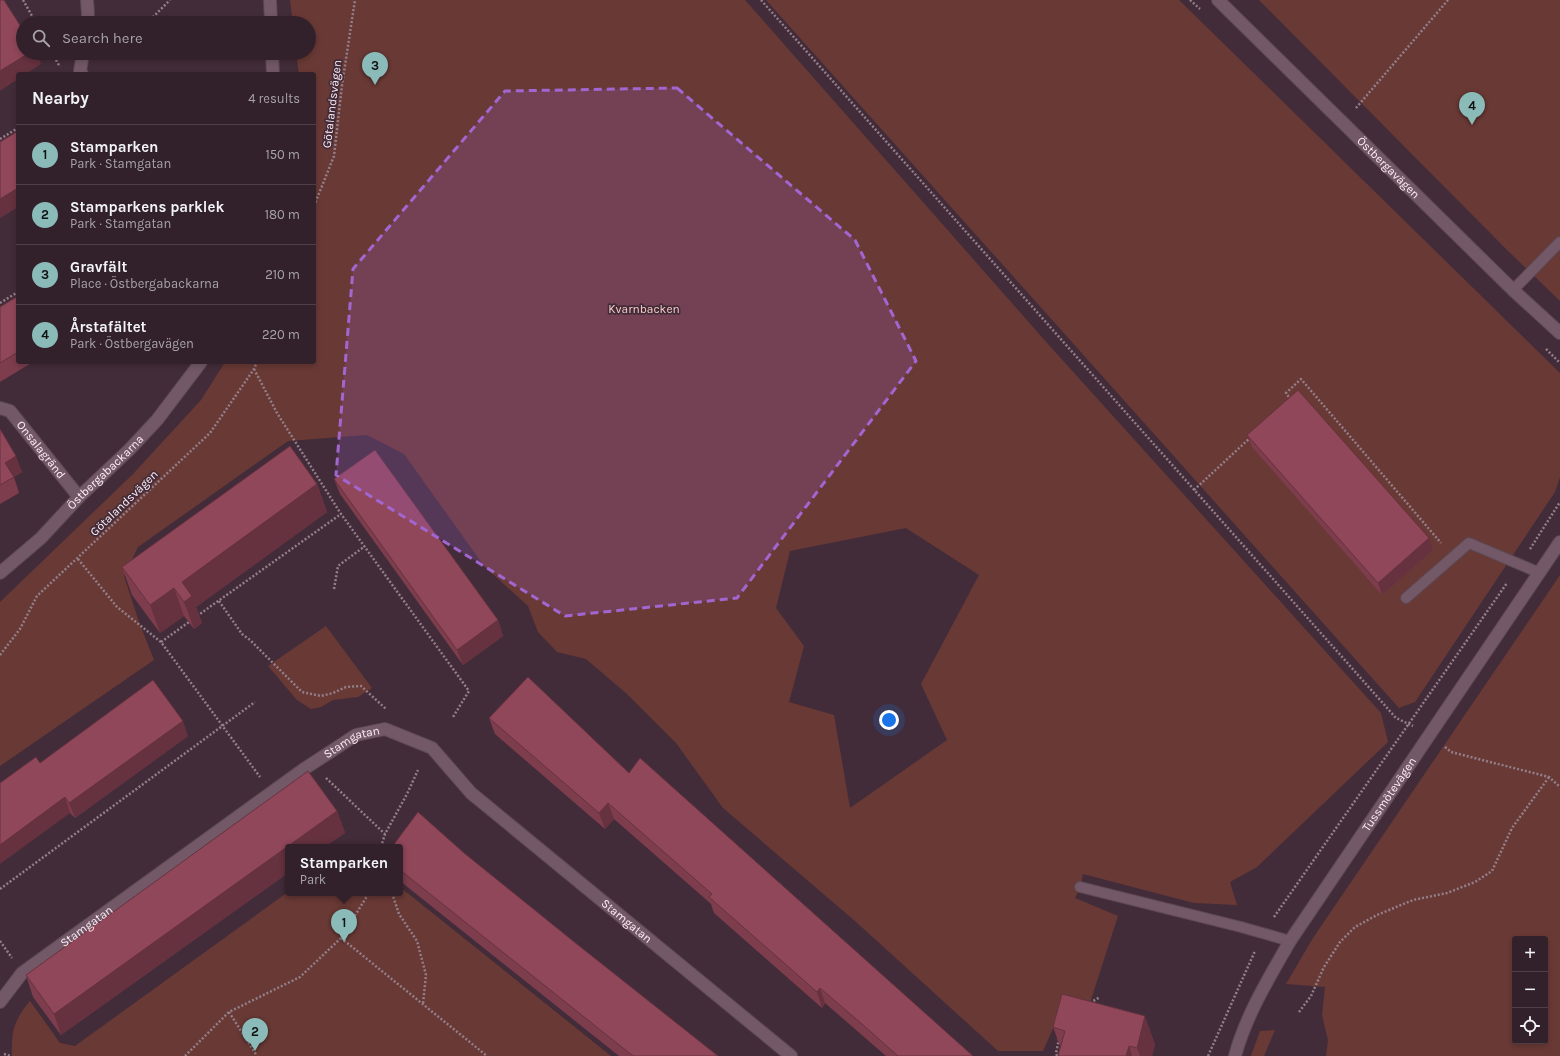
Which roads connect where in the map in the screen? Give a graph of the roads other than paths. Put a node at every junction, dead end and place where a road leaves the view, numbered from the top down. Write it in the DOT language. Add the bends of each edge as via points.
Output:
graph roads {
  1 [pos="87,0"];
  2 [pos="270,0"];
  3 [pos="1218,0"];
  4 [pos="88,16"];
  5 [pos="271,16"];
  6 [pos="82,60"];
  7 [pos="272,60"];
  8 [pos="81,72"];
  9 [pos="273,72"];
  10 [pos="1560,242"];
  11 [pos="1513,290"];
  12 [pos="1560,333"];
  13 [pos="199,364"];
  14 [pos="0,408"];
  15 [pos="79,498"];
  16 [pos="1560,542"];
  17 [pos="1540,572"];
  18 [pos="0,573"];
  19 [pos="1406,598"];
  20 [pos="1080,887"];
  21 [pos="1290,941"];
  22 [pos="0,1002"];
  23 [pos="791,1056"];
  24 [pos="1235,1056"];
  1 -- 4 [label="street"];
  2 -- 5 [label="street"];
  3 -- 11 [label="street, Östbergavägen"];
  6 -- 8 [label="street"];
  7 -- 9 [label="street"];
  10 -- 11 [label="lane"];
  11 -- 12 [label="street, Östbergavägen"];
  13 -- 15 [label="street, Östbergabackarna" via="157,420"];
  14 -- 15 [label="street, Onsalagränd" via="10,411"];
  15 -- 18 [label="street, Östbergabackarna" via="41,538"];
  16 -- 17 [label="street, Tussmötevägen"];
  17 -- 19 [label="lane" via="1469,543"];
  17 -- 21 [label="street, Tussmötevägen"];
  20 -- 21 [label="lane"];
  21 -- 24 [label="street, Tussmötevägen" via="1241,1034"];
  22 -- 23 [label="street, Stamgatan" via="22,973 304,769 356,735 385,729 432,748 471,793"];
}
